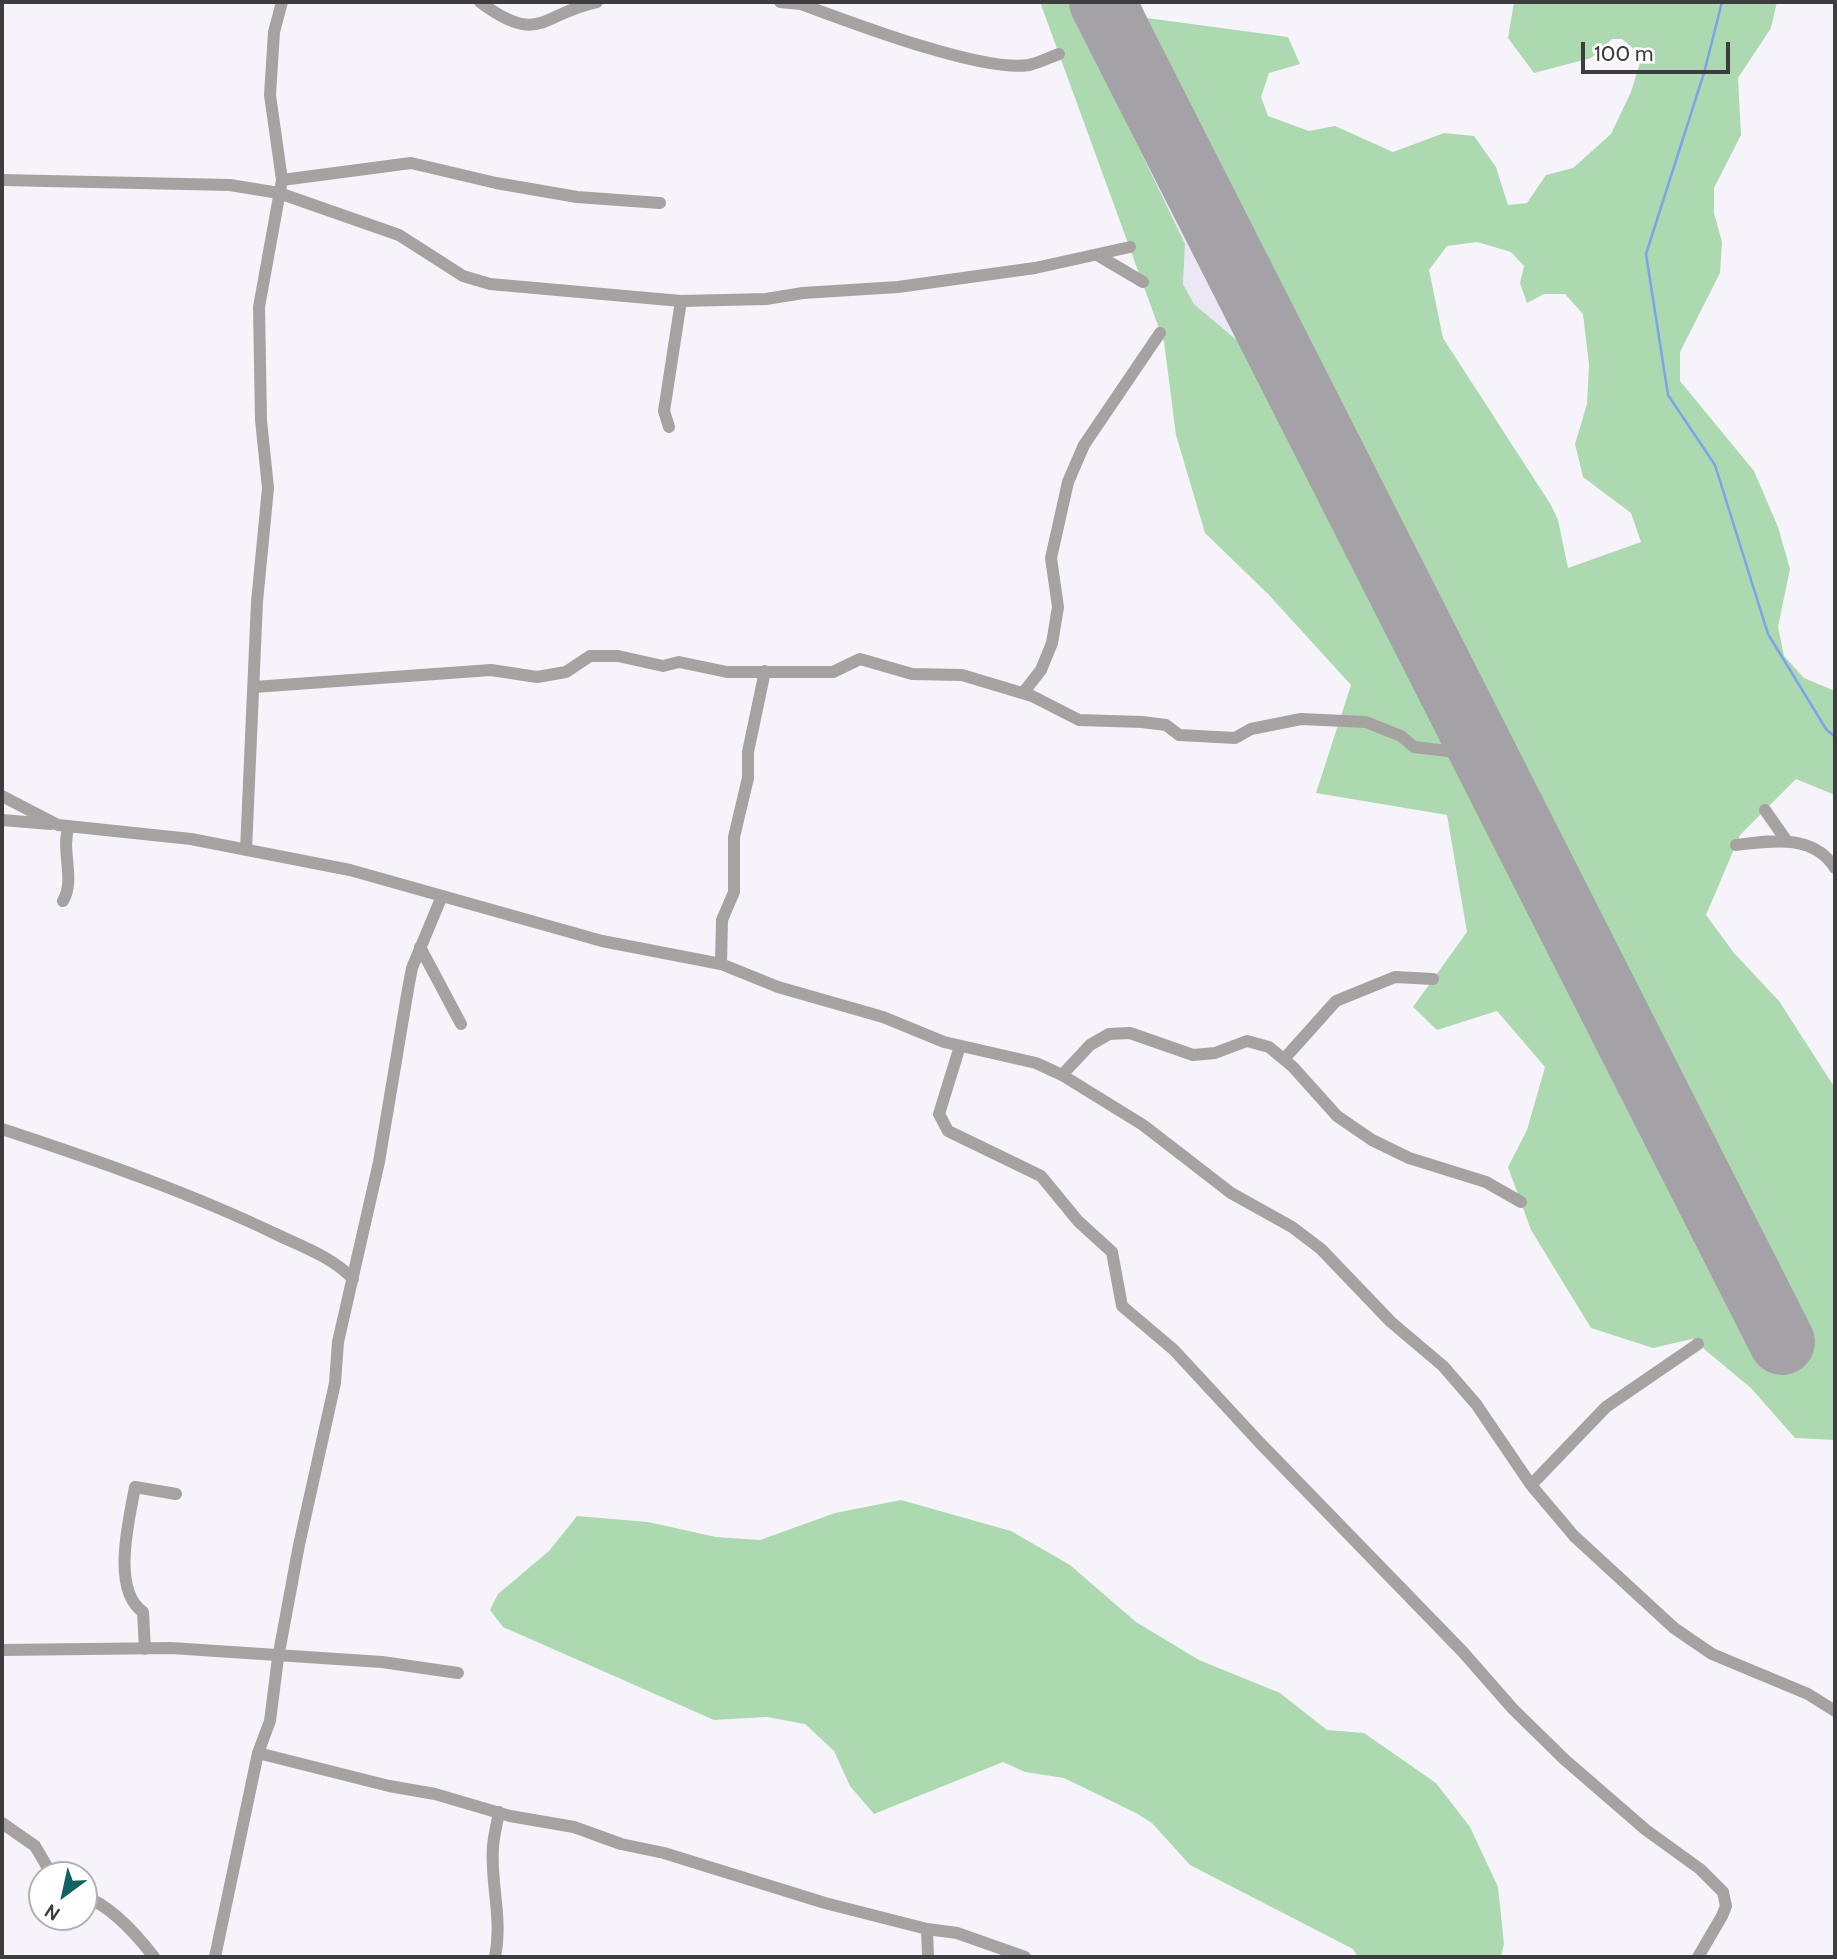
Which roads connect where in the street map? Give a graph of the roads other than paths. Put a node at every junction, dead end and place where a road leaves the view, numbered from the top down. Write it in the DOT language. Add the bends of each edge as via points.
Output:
graph roads {
  1 [pos="282,2"];
  2 [pos="480,2"];
  3 [pos="597,2"];
  4 [pos="780,2"];
  5 [pos="1059,54"];
  6 [pos="2,180"];
  7 [pos="282,180"];
  8 [pos="279,193"];
  9 [pos="660,204"];
  10 [pos="1130,247"];
  11 [pos="1099,256"];
  12 [pos="1143,282"];
  13 [pos="681,300"];
  14 [pos="1160,333"];
  15 [pos="669,427"];
  16 [pos="765,671"];
  17 [pos="254,687"];
  18 [pos="1023,693"];
  19 [pos="1448,751"];
  20 [pos="2,796"];
  21 [pos="1765,810"];
  22 [pos="2,820"];
  23 [pos="64,825"];
  24 [pos="1786,840"];
  25 [pos="1736,845"];
  26 [pos="246,850"];
  27 [pos="1835,868"];
  28 [pos="442,896"];
  29 [pos="63,901"];
  30 [pos="420,947"];
  31 [pos="721,964"];
  32 [pos="1433,979"];
  33 [pos="461,1024"];
  34 [pos="960,1046"];
  35 [pos="1284,1059"];
  36 [pos="1062,1075"];
  37 [pos="2,1129"];
  38 [pos="1521,1202"];
  39 [pos="353,1279"];
  40 [pos="1698,1344"];
  41 [pos="1531,1485"];
  42 [pos="176,1494"];
  43 [pos="145,1649"];
  44 [pos="2,1650"];
  45 [pos="278,1658"];
  46 [pos="458,1673"];
  47 [pos="1835,1711"];
  48 [pos="258,1753"];
  49 [pos="499,1812"];
  50 [pos="2,1823"];
  51 [pos="44,1861"];
  52 [pos="98,1904"];
  53 [pos="927,1929"];
  54 [pos="154,1957"];
  55 [pos="215,1957"];
  56 [pos="495,1957"];
  57 [pos="928,1957"];
  58 [pos="1025,1957"];
  59 [pos="1698,1957"];
  1 -- 7 [label="street" via="274,32 270,95"];
  2 -- 3 [label="street" via="502,18 539,26"];
  4 -- 5 [label="street" via="801,4 992,64 1029,65"];
  6 -- 8 [label="street" via="230,185"];
  7 -- 8 [label="street"];
  7 -- 9 [label="street" via="411,163 577,197"];
  8 -- 13 [label="street" via="399,235 463,276 490,284"];
  8 -- 17 [label="street" via="259,307 261,420 268,488"];
  10 -- 11 [label="street"];
  11 -- 12 [label="street"];
  11 -- 13 [label="street" via="898,287 766,299"];
  13 -- 15 [label="street" via="664,411"];
  14 -- 18 [label="street" via="1084,445 1068,482 1051,558 1058,607 1052,643 1041,670"];
  16 -- 17 [label="street" via="727,672 679,662 663,666 618,656 590,656 566,672 537,677 491,670"];
  16 -- 18 [label="street" via="833,672 860,659 912,674 962,675"];
  16 -- 31 [label="street" via="734,837 734,892 723,913"];
  17 -- 26 [label="street"];
  18 -- 19 [label="street" via="1079,720 1166,724 1179,735 1235,737 1251,729 1301,719 1366,722 1401,736 1414,747"];
  20 -- 23 [label="street"];
  21 -- 24 [label="street"];
  22 -- 23 [label="street"];
  23 -- 26 [label="street"];
  23 -- 29 [label="street" via="69,891"];
  24 -- 25 [label="street"];
  24 -- 27 [label="street" via="1816,849"];
  26 -- 28 [label="street" via="350,870"];
  28 -- 30 [label="street"];
  28 -- 31 [label="street" via="602,941"];
  30 -- 33 [label="street"];
  30 -- 39 [label="street"];
  31 -- 34 [label="street" via="750,978 883,1017"];
  32 -- 35 [label="street" via="1395,977 1336,1001"];
  34 -- 36 [label="street" via="1035,1063"];
  34 -- 59 [label="street" via="939,1114 948,1130 1041,1176 1078,1221 1112,1252 1122,1306 1174,1350 1564,1759 1723,1892 1723,1916"];
  35 -- 36 [label="street" via="1269,1047 1247,1041 1215,1053 1193,1055 1146,1037 1120,1033 1090,1045"];
  35 -- 38 [label="street" via="1338,1116 1372,1140 1409,1158 1486,1182"];
  36 -- 41 [label="street" via="1143,1125 1231,1193 1321,1249 1391,1322 1443,1366 1476,1404"];
  37 -- 39 [label="street" via="100,1161 252,1222 327,1258"];
  39 -- 45 [label="street"];
  40 -- 41 [label="street" via="1606,1407"];
  41 -- 47 [label="street" via="1574,1536 1674,1628 1712,1654 1808,1694"];
  42 -- 43 [label="street" via="135,1487 127,1531 126,1581 134,1605 143,1612"];
  43 -- 44 [label="street"];
  43 -- 45 [label="street"];
  45 -- 46 [label="street" via="382,1662"];
  45 -- 48 [label="street" via="270,1721"];
  48 -- 49 [label="street"];
  48 -- 55 [label="street"];
  49 -- 53 [label="street" via="574,1826 621,1844"];
  49 -- 56 [label="street" via="493,1848 499,1909"];
  50 -- 51 [label="street" via="35,1846"];
  52 -- 54 [label="street"];
  53 -- 57 [label="street"];
  53 -- 58 [label="street" via="957,1933"];
}
